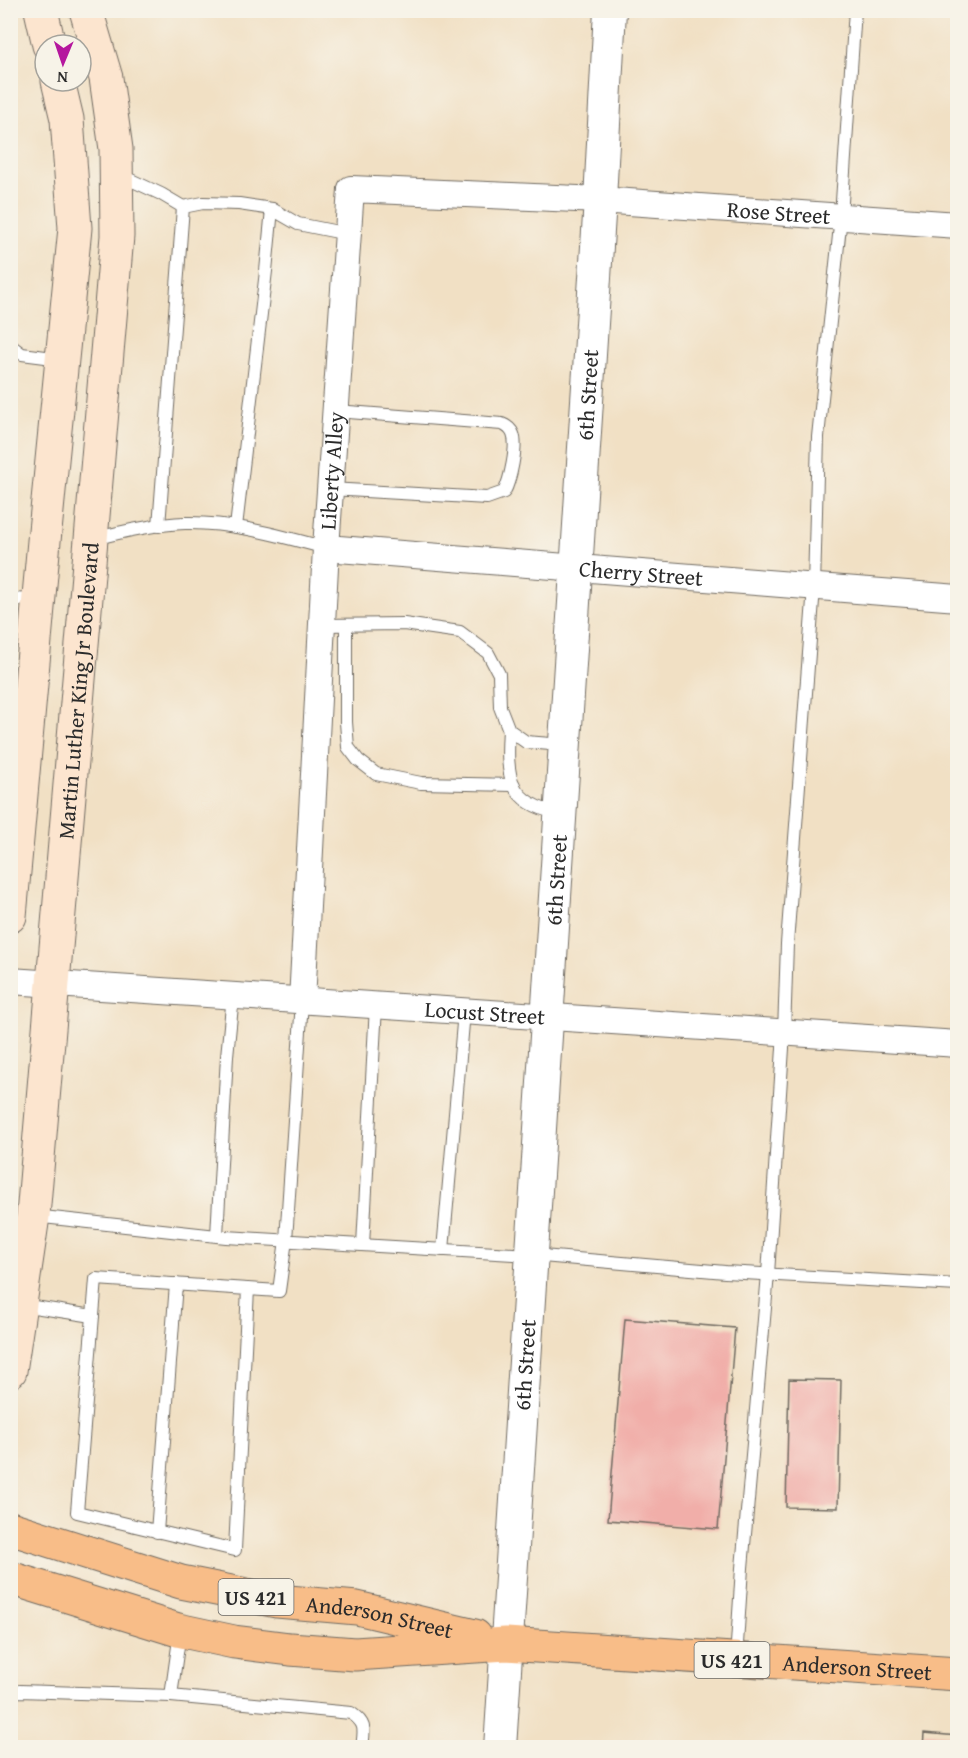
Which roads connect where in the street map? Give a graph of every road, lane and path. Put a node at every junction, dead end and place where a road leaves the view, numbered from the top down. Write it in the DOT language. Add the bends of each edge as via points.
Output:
graph roads {
  1 [pos="41,10"];
  2 [pos="86,10"];
  3 [pos="610,10"];
  4 [pos="855,10"];
  5 [pos="46,33"];
  6 [pos="61,93"];
  7 [pos="116,173"];
  8 [pos="600,200"];
  9 [pos="183,207"];
  10 [pos="272,209"];
  11 [pos="841,216"];
  12 [pos="957,225"];
  13 [pos="348,234"];
  14 [pos="10,345"];
  15 [pos="62,360"];
  16 [pos="336,411"];
  17 [pos="330,489"];
  18 [pos="159,526"];
  19 [pos="236,526"];
  20 [pos="91,540"];
  21 [pos="44,541"];
  22 [pos="326,548"];
  23 [pos="575,568"];
  24 [pos="814,587"];
  25 [pos="957,598"];
  26 [pos="25,599"];
  27 [pos="334,625"];
  28 [pos="509,730"];
  29 [pos="564,745"];
  30 [pos="514,785"];
  31 [pos="15,804"];
  32 [pos="560,813"];
  33 [pos="10,916"];
  34 [pos="10,981"];
  35 [pos="52,984"];
  36 [pos="233,996"];
  37 [pos="302,1001"];
  38 [pos="376,1006"];
  39 [pos="464,1012"];
  40 [pos="546,1017"];
  41 [pos="784,1033"];
  42 [pos="957,1044"];
  43 [pos="33,1216"];
  44 [pos="217,1235"];
  45 [pos="286,1240"];
  46 [pos="363,1245"];
  47 [pos="444,1250"];
  48 [pos="531,1255"];
  49 [pos="768,1274"];
  50 [pos="176,1284"];
  51 [pos="957,1285"];
  52 [pos="249,1289"];
  53 [pos="21,1305"];
  54 [pos="93,1316"];
  55 [pos="10,1371"];
  56 [pos="10,1528"];
  57 [pos="157,1532"];
  58 [pos="10,1578"];
  59 [pos="180,1631"];
  60 [pos="506,1644"];
  61 [pos="736,1660"];
  62 [pos="957,1674"];
  63 [pos="10,1693"];
  64 [pos="171,1696"];
  65 [pos="362,1748"];
  66 [pos="500,1748"];
  1 -- 5 [label="main road"];
  2 -- 7 [label="main road, Martin Luther King Jr Boulevard" via="106,78"];
  3 -- 8 [label="street, 6th Street"];
  4 -- 11 [label="lane"];
  6 -- 15 [label="main road, Martin Luther King Jr Boulevard" via="67,119 75,228"];
  7 -- 9 [label="lane"];
  7 -- 20 [label="main road, Martin Luther King Jr Boulevard" via="117,236"];
  8 -- 11 [label="street, Rose Street"];
  8 -- 13 [label="street, Liberty Alley" via="351,189"];
  8 -- 23 [label="street, 6th Street"];
  9 -- 10 [label="lane" via="203,203"];
  9 -- 18 [label="lane"];
  10 -- 13 [label="lane" via="298,224"];
  10 -- 19 [label="lane"];
  11 -- 12 [label="street, Rose Street"];
  11 -- 24 [label="lane" via="818,437"];
  13 -- 16 [label="street, Liberty Alley"];
  14 -- 15 [label="lane" via="21,354"];
  15 -- 21 [label="main road, Martin Luther King Jr Boulevard"];
  16 -- 17 [label="street, Liberty Alley"];
  16 -- 17 [label="lane" via="502,424 514,434 514,444 510,482 504,492 487,498"];
  17 -- 22 [label="street, Liberty Alley"];
  18 -- 19 [label="lane"];
  18 -- 20 [label="lane"];
  19 -- 22 [label="lane"];
  20 -- 21 [label="main road"];
  20 -- 35 [label="main road, Martin Luther King Jr Boulevard"];
  21 -- 26 [label="main road, Martin Luther King Jr Boulevard"];
  22 -- 23 [label="street, Cherry Street"];
  22 -- 27 [label="street, Liberty Alley"];
  23 -- 24 [label="street, Cherry Street"];
  23 -- 29 [label="street, 6th Street"];
  24 -- 25 [label="street, Cherry Street"];
  24 -- 41 [label="lane"];
  26 -- 31 [label="main road, Martin Luther King Jr Boulevard"];
  27 -- 28 [label="lane" via="404,624 460,632 488,653 499,674 500,707"];
  27 -- 30 [label="lane" via="348,747 358,760 376,774 421,783"];
  27 -- 37 [label="street, Liberty Alley"];
  28 -- 29 [label="lane" via="526,742"];
  28 -- 30 [label="lane" via="507,761"];
  29 -- 32 [label="street, 6th Street"];
  30 -- 32 [label="lane" via="524,800 538,810"];
  31 -- 33 [label="main road, Martin Luther King Jr Boulevard"];
  32 -- 40 [label="street, 6th Street"];
  34 -- 35 [label="street, Locust Street"];
  35 -- 36 [label="street, Locust Street"];
  35 -- 43 [label="main road, Martin Luther King Jr Boulevard"];
  36 -- 37 [label="street, Locust Street"];
  36 -- 44 [label="lane"];
  37 -- 38 [label="street, Locust Street"];
  37 -- 45 [label="lane"];
  38 -- 39 [label="street, Locust Street"];
  38 -- 46 [label="lane"];
  39 -- 40 [label="street, Locust Street"];
  39 -- 47 [label="lane"];
  40 -- 41 [label="street, Locust Street"];
  40 -- 48 [label="street, 6th Street"];
  41 -- 42 [label="street, Locust Street"];
  41 -- 49 [label="lane"];
  43 -- 44 [label="lane"];
  43 -- 53 [label="main road, Martin Luther King Jr Boulevard"];
  44 -- 45 [label="lane"];
  45 -- 46 [label="lane"];
  45 -- 52 [label="lane" via="279,1291"];
  46 -- 47 [label="lane"];
  47 -- 48 [label="lane"];
  48 -- 49 [label="lane"];
  48 -- 60 [label="street, 6th Street"];
  49 -- 51 [label="lane"];
  49 -- 61 [label="lane"];
  50 -- 52 [label="lane"];
  50 -- 54 [label="lane" via="96,1279"];
  50 -- 57 [label="lane"];
  52 -- 57 [label="lane" via="235,1550"];
  53 -- 54 [label="lane"];
  53 -- 55 [label="main road, Martin Luther King Jr Boulevard"];
  54 -- 57 [label="lane" via="77,1512"];
  56 -- 60 [label="highway, Anderson Street / US 421" via="181,1581 277,1601 357,1608"];
  58 -- 59 [label="highway, Anderson Street / US 421"];
  59 -- 60 [label="highway, Anderson Street / US 421" via="234,1642 355,1654"];
  59 -- 64 [label="lane"];
  60 -- 61 [label="highway, Anderson Street / US 421"];
  60 -- 66 [label="street, 6th Street"];
  61 -- 62 [label="highway, Anderson Street / US 421"];
  63 -- 64 [label="lane" via="20,1690"];
  64 -- 65 [label="lane" via="351,1713 363,1724"];
}
